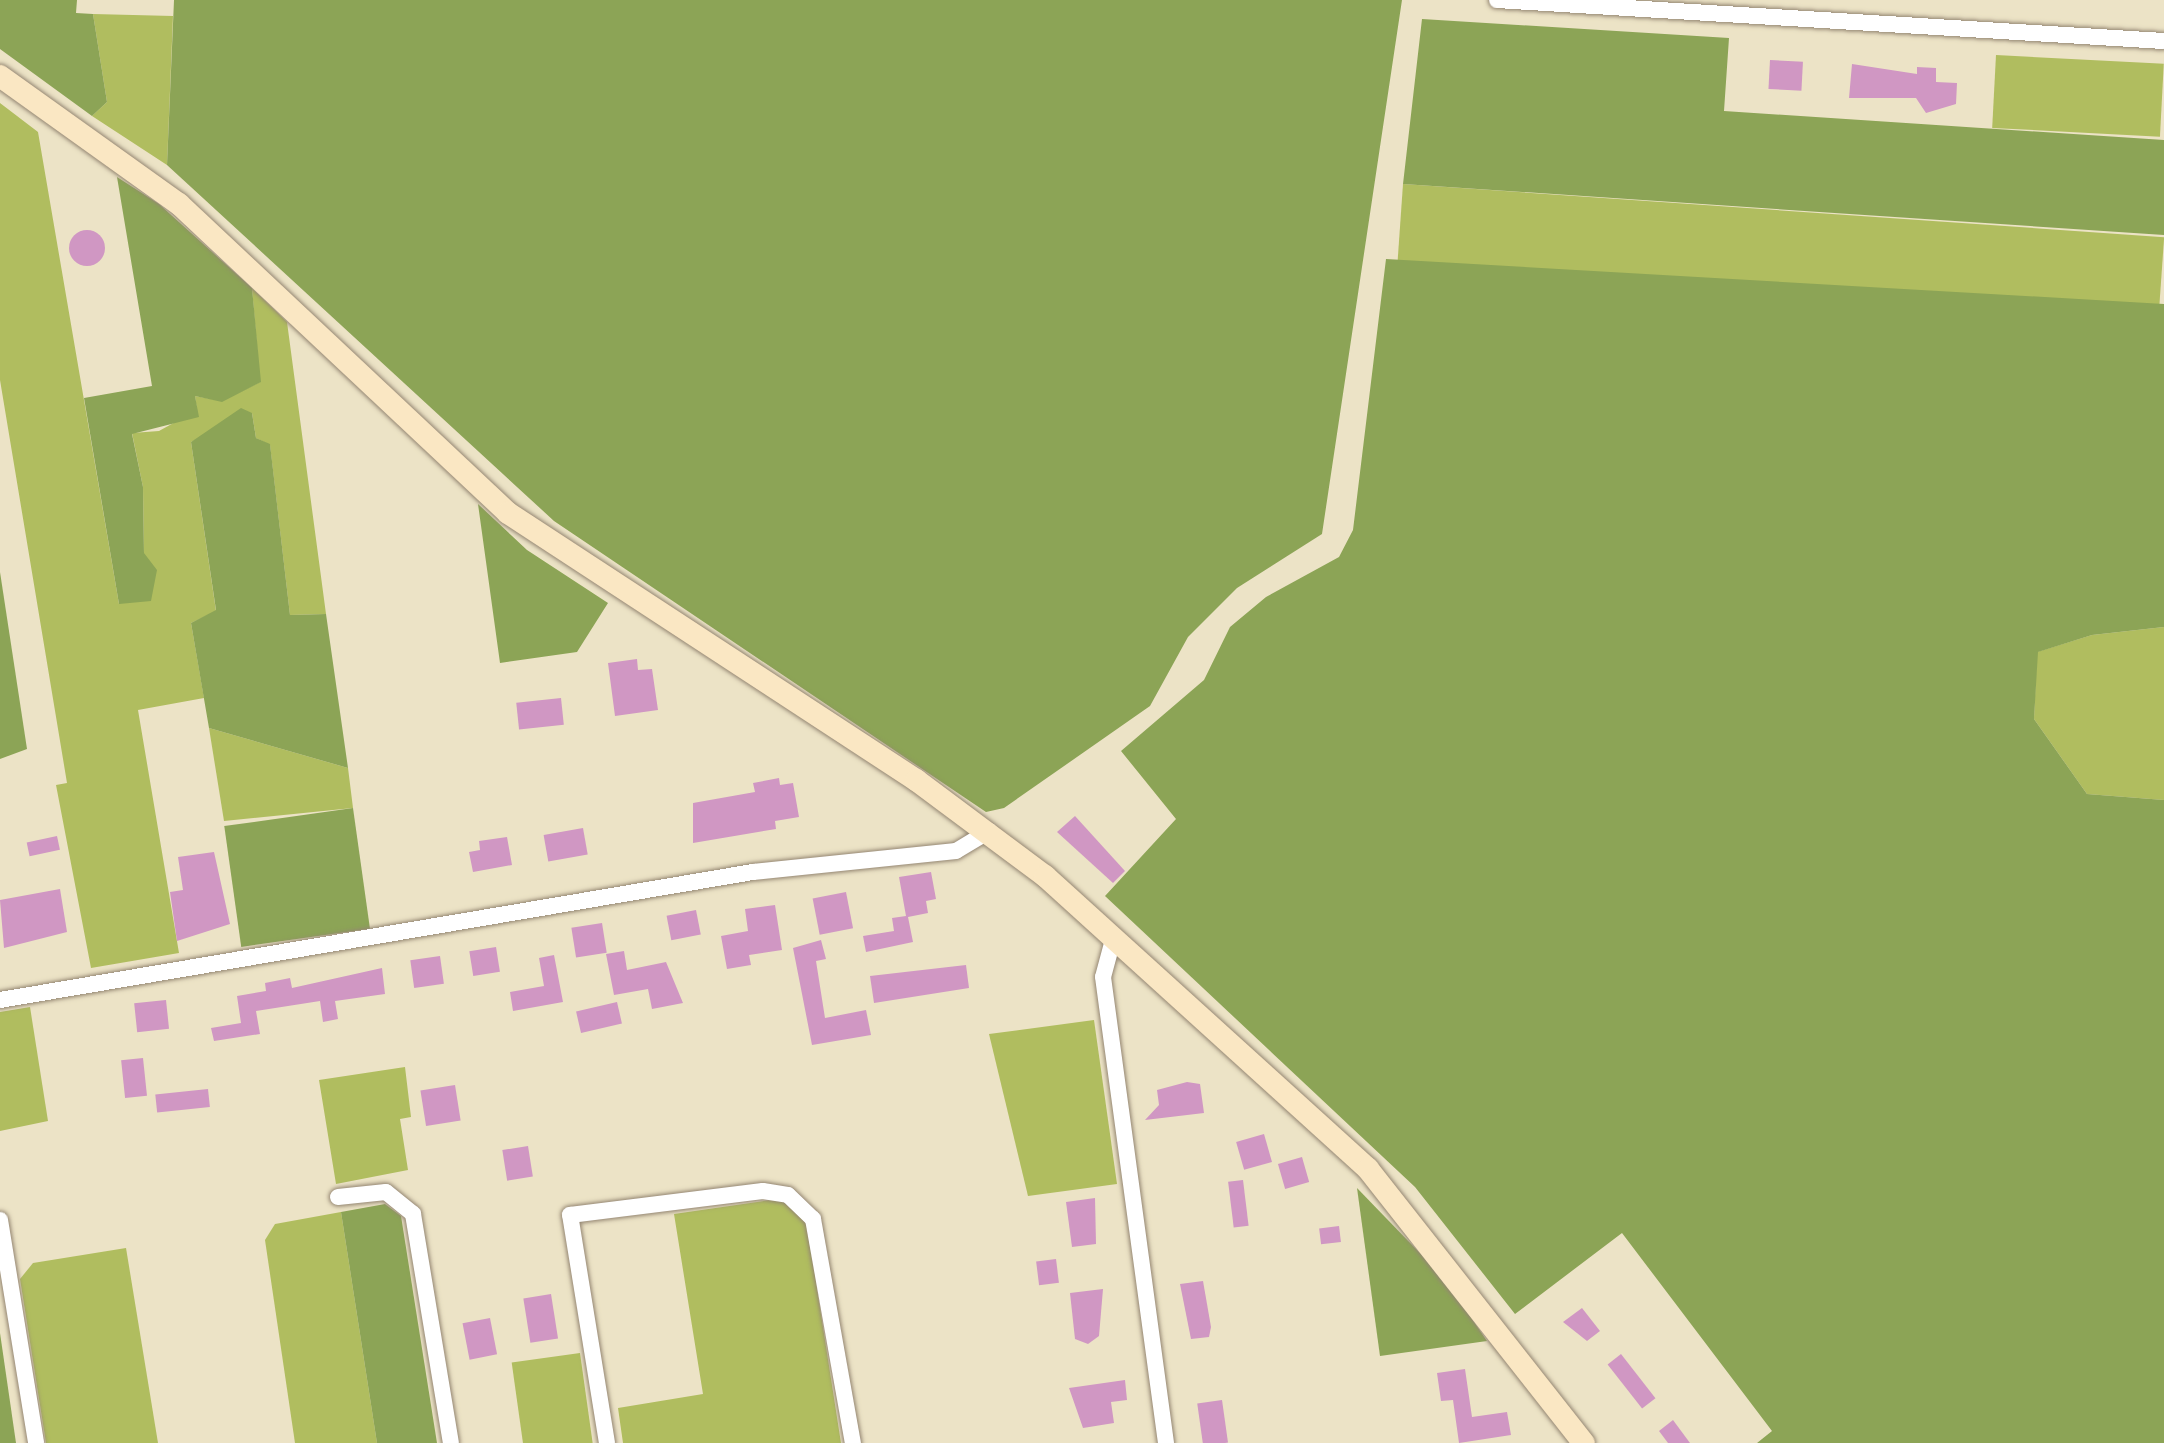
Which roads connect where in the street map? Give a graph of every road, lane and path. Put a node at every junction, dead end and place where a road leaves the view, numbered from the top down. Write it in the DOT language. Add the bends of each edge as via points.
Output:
graph roads {
  1 [pos="1497,0"];
  2 [pos="1662,5"];
  3 [pos="2164,41"];
  4 [pos="0,76"];
  5 [pos="989,831"];
  6 [pos="1114,936"];
  7 [pos="0,1000"];
  8 [pos="338,1197"];
  9 [pos="0,1220"];
  10 [pos="36,1443"];
  11 [pos="451,1443"];
  12 [pos="607,1443"];
  13 [pos="853,1443"];
  14 [pos="1166,1443"];
  15 [pos="1584,1443"];
  1 -- 2 [label="street"];
  2 -- 3 [label="street"];
  4 -- 5 [label="street" via="179,204 520,522"];
  5 -- 6 [label="street"];
  5 -- 7 [label="street" via="956,851 753,872"];
  6 -- 14 [label="street" via="1103,977"];
  6 -- 15 [label="street" via="1368,1169"];
  8 -- 11 [label="street" via="386,1192 413,1214"];
  9 -- 10 [label="street"];
  12 -- 13 [label="street" via="570,1215 763,1191 788,1195 813,1219"];
}
